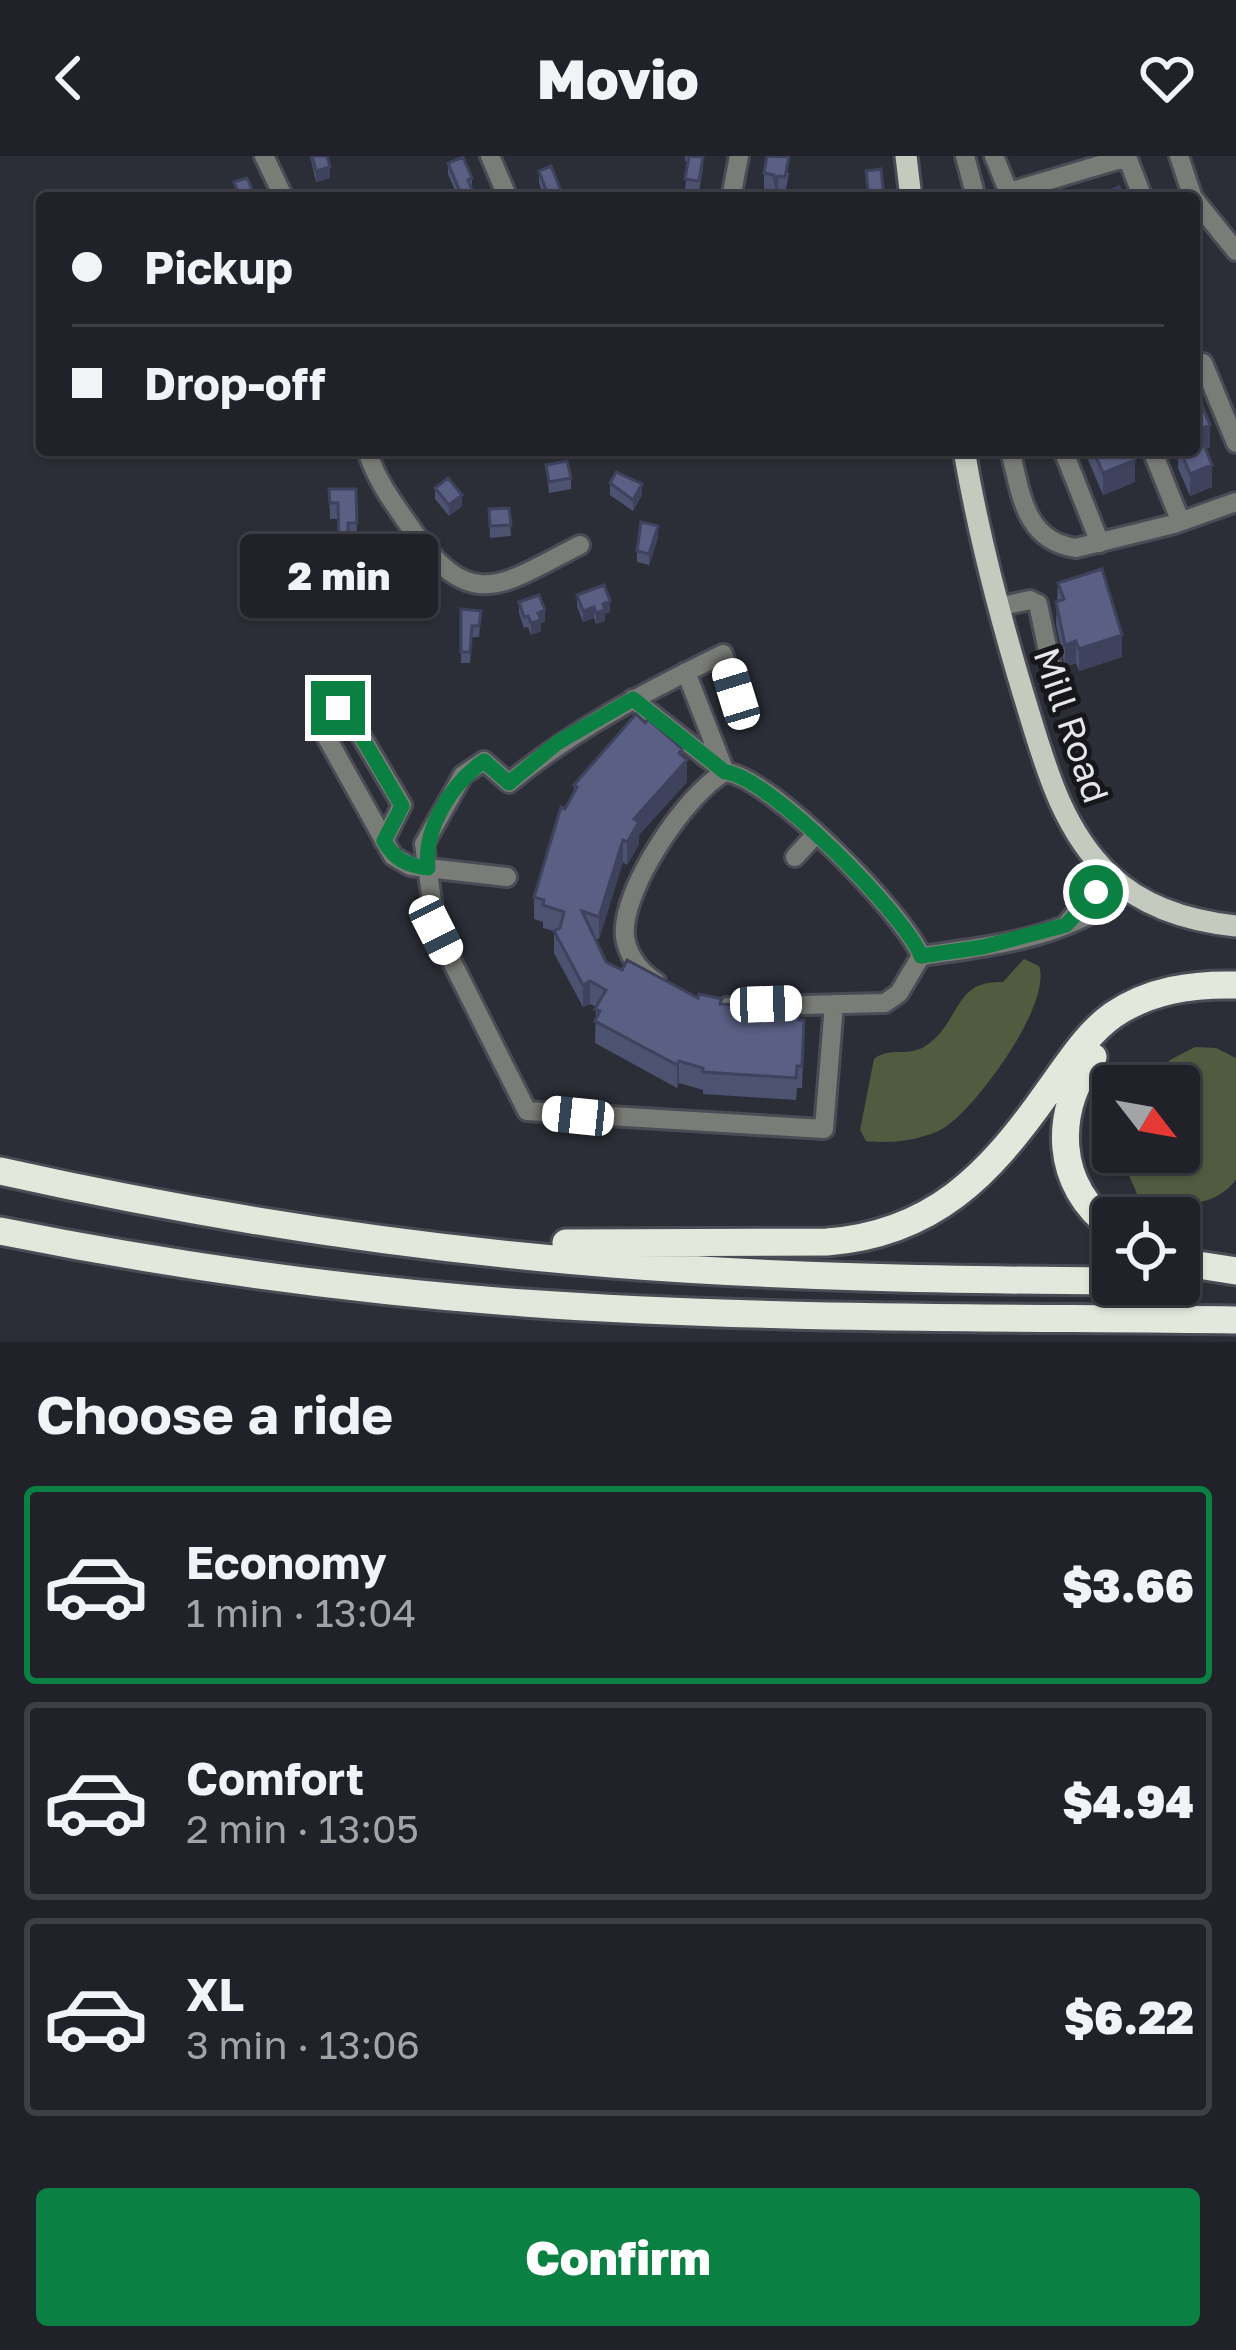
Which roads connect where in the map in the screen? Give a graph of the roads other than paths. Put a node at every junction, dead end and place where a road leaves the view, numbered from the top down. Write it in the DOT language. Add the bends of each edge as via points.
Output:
graph roads {
  1 [pos="264,156"];
  2 [pos="490,156"];
  3 [pos="739,156"];
  4 [pos="906,156"];
  5 [pos="994,156"];
  6 [pos="1179,156"];
  7 [pos="966,159"];
  8 [pos="281,192"];
  9 [pos="505,192"];
  10 [pos="732,192"];
  11 [pos="910,192"];
  12 [pos="974,192"];
  13 [pos="1009,192"];
  14 [pos="1019,192"];
  15 [pos="1141,192"];
  16 [pos="1192,192"];
  17 [pos="1200,205"];
  18 [pos="1235,242"];
  19 [pos="1203,364"];
  20 [pos="1236,443"];
  21 [pos="371,456"];
  22 [pos="965,456"];
  23 [pos="1012,456"];
  24 [pos="1065,456"];
  25 [pos="1154,456"];
  26 [pos="1236,502"];
  27 [pos="1180,520"];
  28 [pos="1100,542"];
  29 [pos="580,544"];
  30 [pos="998,607"];
  31 [pos="1052,670"];
  32 [pos="686,672"];
  33 [pos="736,694"];
  34 [pos="633,699"];
  35 [pos="725,772"];
  36 [pos="816,834"];
  37 [pos="384,841"];
  38 [pos="795,857"];
  39 [pos="428,868"];
  40 [pos="507,877"];
  41 [pos="1119,883"];
  42 [pos="1236,926"];
  43 [pos="921,956"];
  44 [pos="1236,985"];
  45 [pos="668,989"];
  46 [pos="1236,1001"];
  47 [pos="834,1004"];
  48 [pos="712,1006"];
  49 [pos="0,1171"];
  50 [pos="1092,1208"];
  51 [pos="0,1232"];
  52 [pos="428,1245"];
  53 [pos="1200,1265"];
  54 [pos="1236,1271"];
  55 [pos="1092,1281"];
  56 [pos="1200,1282"];
  57 [pos="1236,1282"];
  58 [pos="1236,1320"];
  1 -- 8 [label="street"];
  2 -- 9 [label="street"];
  3 -- 10 [label="street"];
  4 -- 11 [label="main road"];
  5 -- 7 [label="street"];
  5 -- 13 [label="street"];
  6 -- 16 [label="street"];
  7 -- 12 [label="street"];
  14 -- 15 [label="street" via="1127,157"];
  17 -- 18 [label="street"];
  19 -- 20 [label="street"];
  21 -- 29 [label="street" via="421,542 461,580 510,579"];
  22 -- 30 [label="main road, Mill Road"];
  23 -- 28 [label="street" via="1037,531 1063,546"];
  24 -- 28 [label="street"];
  25 -- 27 [label="street"];
  26 -- 27 [label="street"];
  27 -- 28 [label="street"];
  30 -- 31 [label="street" via="1038,604"];
  30 -- 41 [label="main road, Mill Road" via="1061,805"];
  32 -- 33 [label="street" via="723,654"];
  32 -- 34 [label="street"];
  32 -- 35 [label="street"];
  34 -- 35 [label="street"];
  34 -- 39 [label="street" via="557,743 509,783 484,761 463,776 424,844"];
  35 -- 36 [label="street" via="765,789"];
  35 -- 45 [label="street" via="671,828 629,909 630,953 642,973"];
  36 -- 38 [label="street"];
  36 -- 43 [label="street" via="906,928"];
  37 -- 37 [label="street" via="317,720 338,708 402,806"];
  37 -- 39 [label="street" via="393,856"];
  39 -- 40 [label="street"];
  39 -- 47 [label="street" via="436,930 527,1111 824,1129"];
  41 -- 42 [label="main road, Mill Road" via="1169,912"];
  41 -- 43 [label="street" via="1066,925"];
  43 -- 47 [label="street" via="885,1003"];
  44 -- 52 [label="highway" via="1158,993 1113,1015 996,1161 945,1204 887,1230 826,1242"];
  46 -- 50 [label="highway" via="1174,1005 1140,1017 1106,1041 1083,1072 1066,1113 1066,1162"];
  47 -- 48 [label="street"];
  49 -- 52 [label="highway"];
  51 -- 58 [label="highway" via="327,1284 525,1303"];
  52 -- 55 [label="highway" via="766,1274"];
  53 -- 54 [label="highway"];
  56 -- 57 [label="highway"];
}
